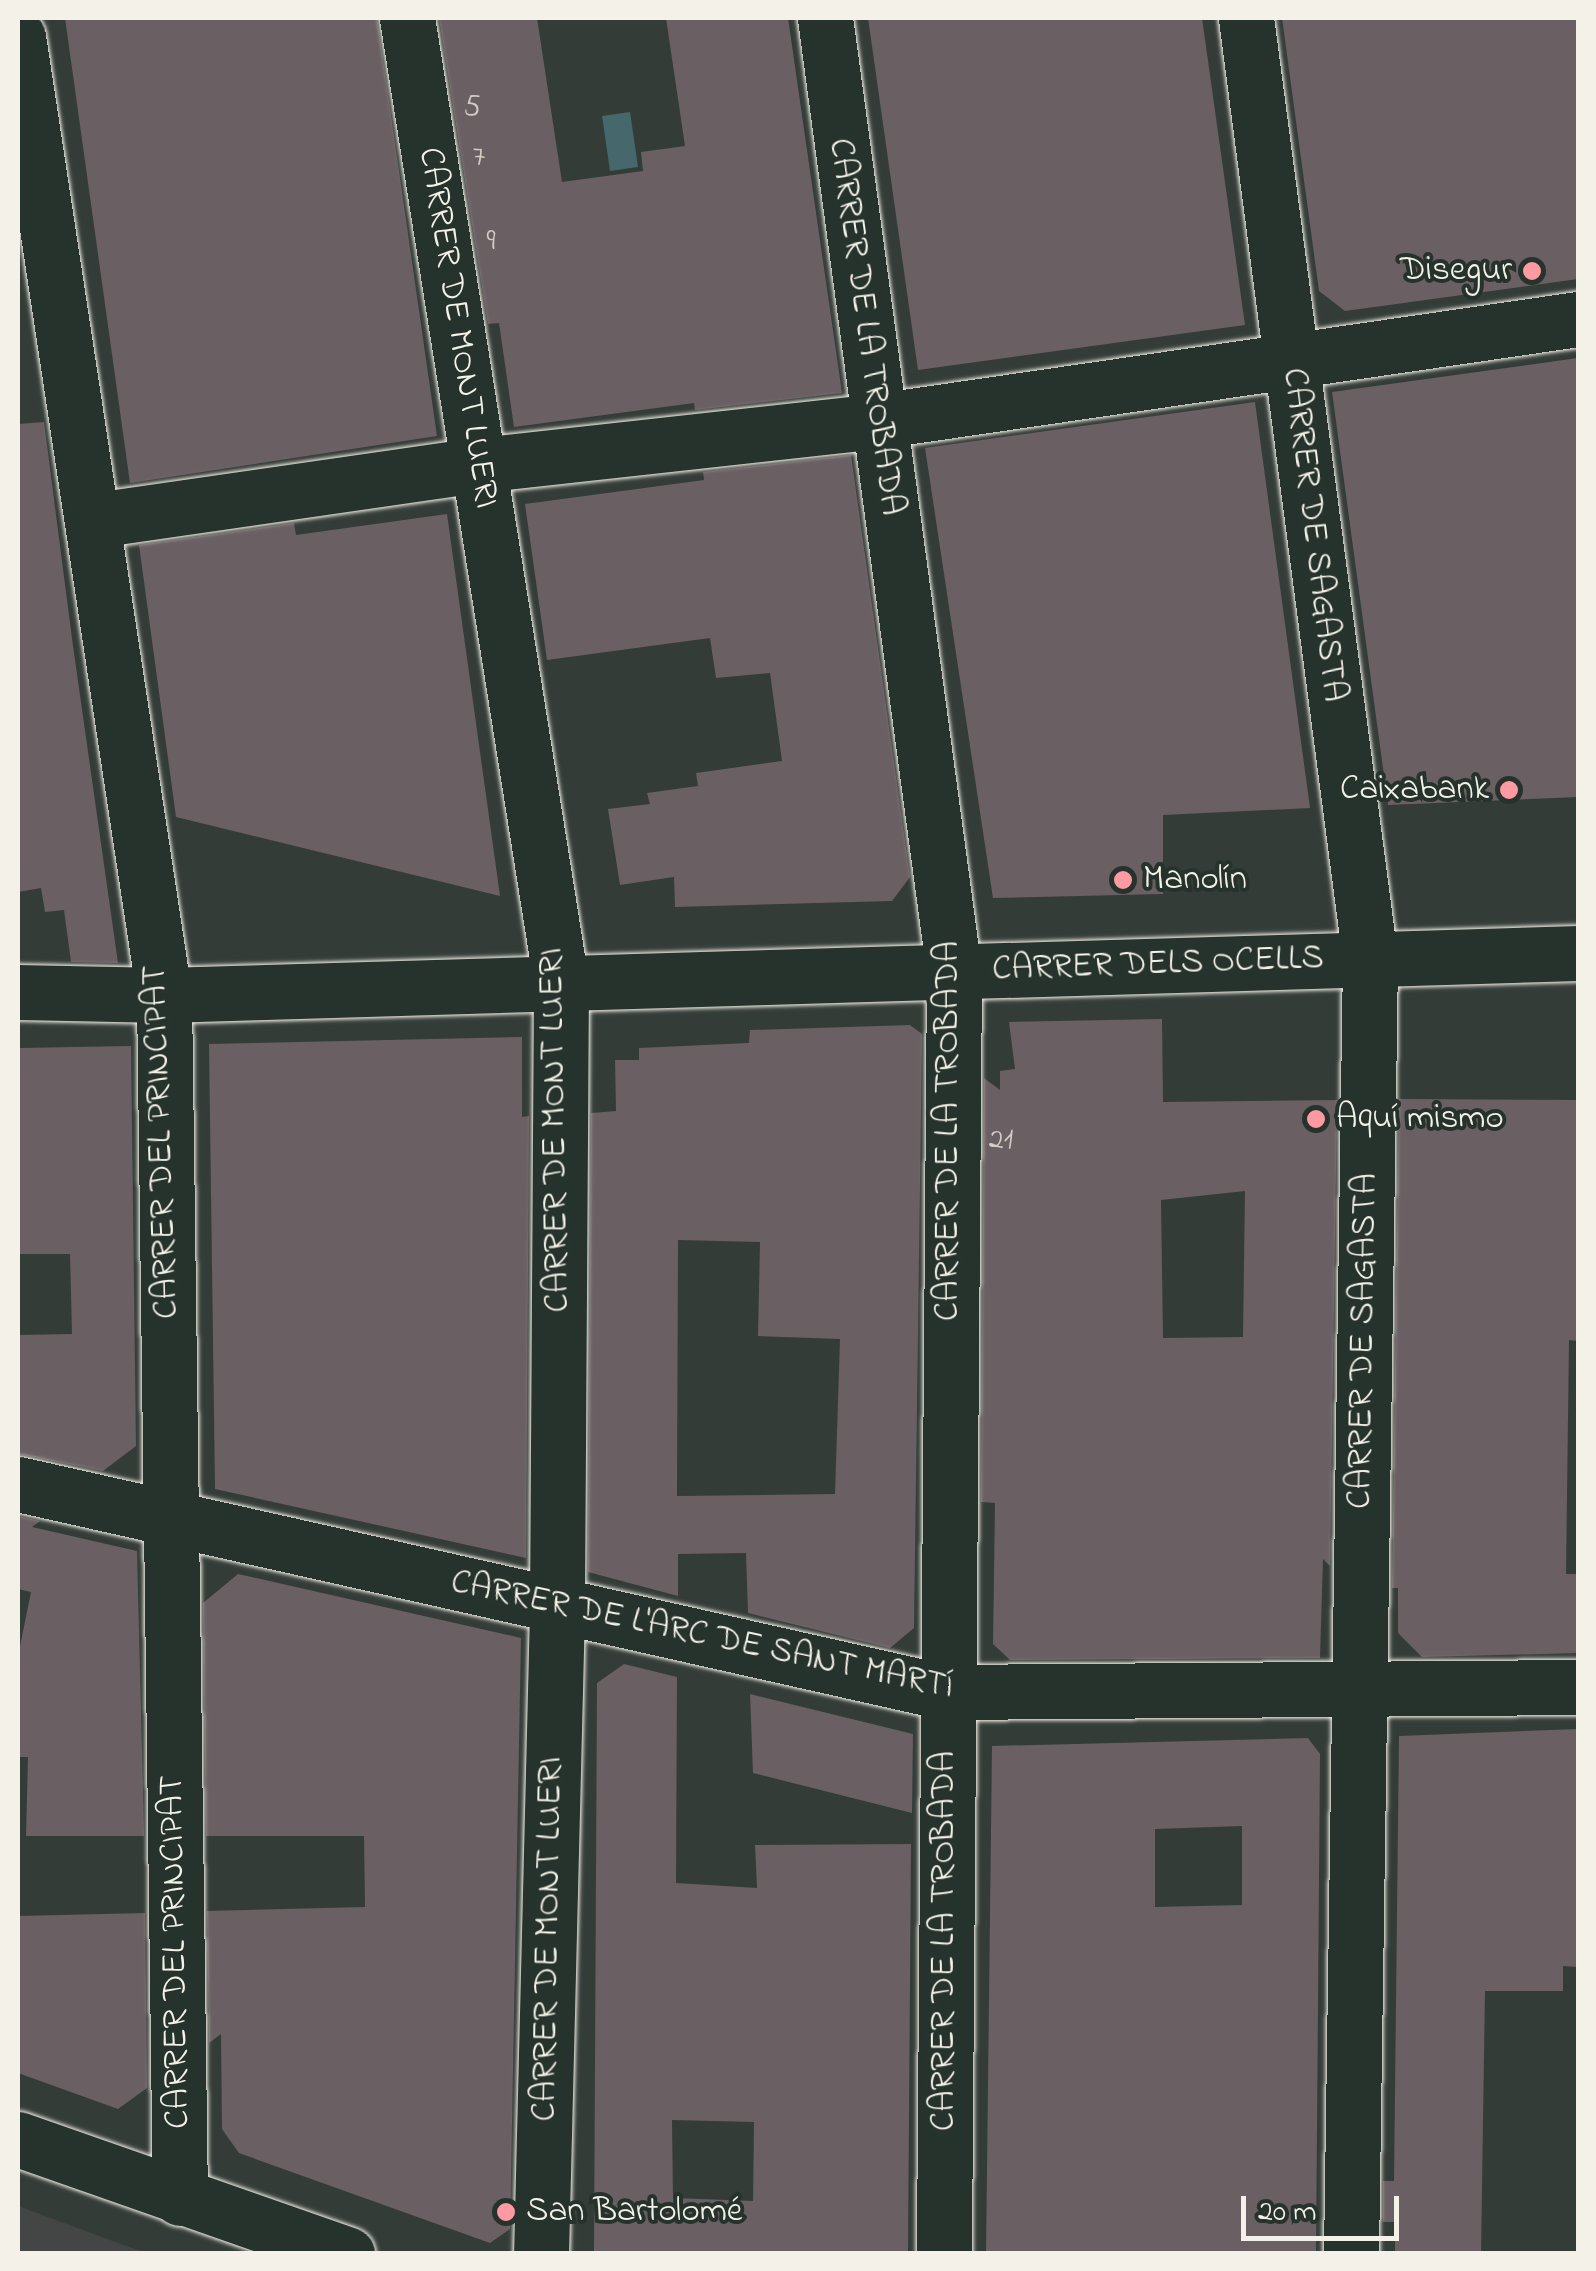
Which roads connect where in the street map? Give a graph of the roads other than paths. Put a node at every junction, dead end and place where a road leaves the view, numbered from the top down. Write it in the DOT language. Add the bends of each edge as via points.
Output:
graph roads {
  1 [pos="408,18"];
  2 [pos="825,18"];
  3 [pos="1246,18"];
  4 [pos="18,37"];
  5 [pos="1578,319"];
  6 [pos="1292,361"];
  7 [pos="877,420"];
  8 [pos="478,465"];
  9 [pos="96,520"];
  10 [pos="1578,952"];
  11 [pos="1370,959"];
  12 [pos="954,972"];
  13 [pos="561,982"];
  14 [pos="18,992"];
  15 [pos="164,995"];
  16 [pos="18,1484"];
  17 [pos="169,1519"];
  18 [pos="558,1610"];
  19 [pos="1578,1687"];
  20 [pos="945,1692"];
  21 [pos="1358,1693"];
  22 [pos="18,2138"];
  23 [pos="180,2198"];
  24 [pos="347,2254"];
  25 [pos="541,2254"];
  26 [pos="944,2254"];
  27 [pos="1351,2254"];
  1 -- 8 [label="street, CARRER DE MONT LUERI"];
  2 -- 7 [label="street, CARRER DE LA TROBADA"];
  3 -- 6 [label="street, CARRER DE SAGASTA"];
  4 -- 9 [label="street, CARRER DEL PRINCIPAT"];
  5 -- 6 [label="street"];
  6 -- 7 [label="street"];
  6 -- 11 [label="street, CARRER DE SAGASTA"];
  7 -- 8 [label="street"];
  7 -- 12 [label="street, CARRER DE LA TROBADA"];
  8 -- 9 [label="street"];
  8 -- 13 [label="street, CARRER DE MONT LUERI"];
  9 -- 15 [label="street, CARRER DEL PRINCIPAT"];
  10 -- 11 [label="street, CARRER DELS OCELLS"];
  11 -- 12 [label="street, CARRER DELS OCELLS"];
  11 -- 21 [label="street, CARRER DE SAGASTA"];
  12 -- 13 [label="street, CARRER DELS OCELLS"];
  12 -- 20 [label="street, CARRER DE LA TROBADA"];
  13 -- 15 [label="street, CARRER DELS OCELLS"];
  13 -- 18 [label="street, CARRER DE MONT LUERI"];
  14 -- 15 [label="street, CARRER DELS OCELLS"];
  15 -- 17 [label="street, CARRER DEL PRINCIPAT"];
  16 -- 17 [label="street, CARRER DE L'ARC DE SANT MARTÍ"];
  17 -- 18 [label="street, CARRER DE L'ARC DE SANT MARTÍ"];
  17 -- 23 [label="street, CARRER DEL PRINCIPAT"];
  18 -- 20 [label="street, CARRER DE L'ARC DE SANT MARTÍ"];
  18 -- 25 [label="street, CARRER DE MONT LUERI"];
  19 -- 21 [label="street, CARRER DE L'ARC DE SANT MARTÍ"];
  20 -- 21 [label="street, CARRER DE L'ARC DE SANT MARTÍ"];
  20 -- 26 [label="street, CARRER DE LA TROBADA"];
  21 -- 27 [label="street, CARRER DE SAGASTA"];
  22 -- 23 [label="street"];
  23 -- 24 [label="street"];
}
